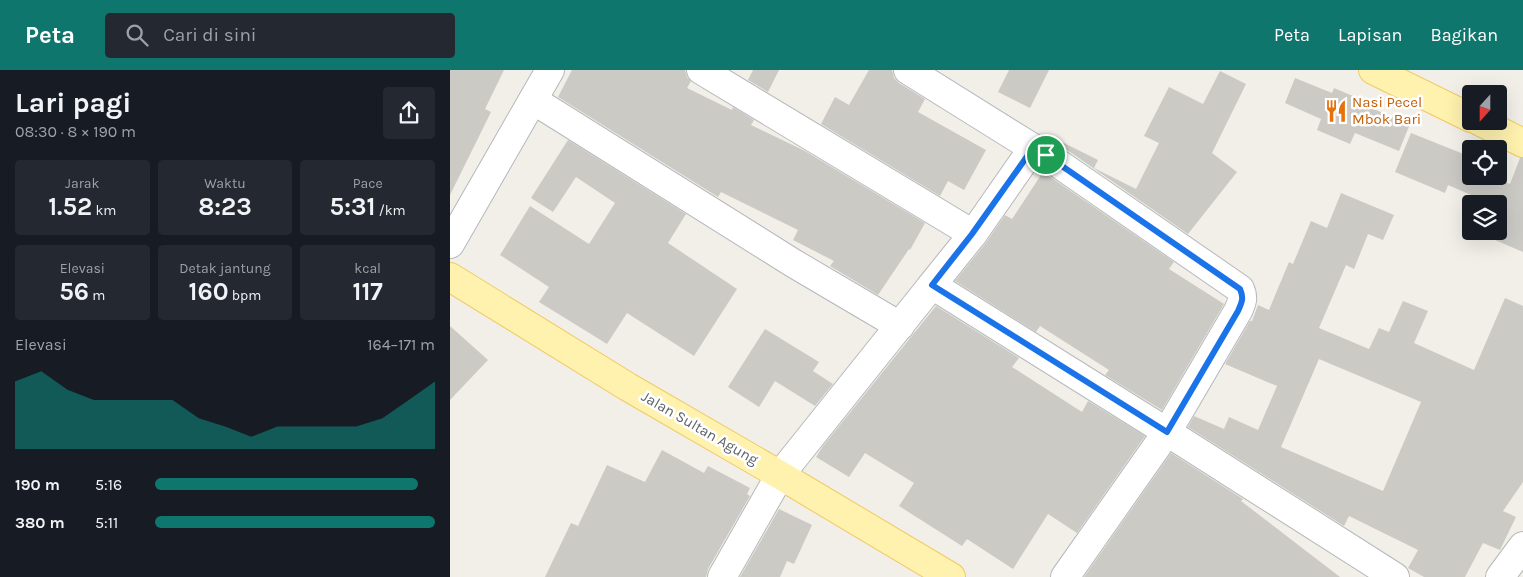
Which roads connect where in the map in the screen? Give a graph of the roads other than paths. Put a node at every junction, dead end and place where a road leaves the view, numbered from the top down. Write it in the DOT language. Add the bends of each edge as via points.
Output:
graph roads {
  1 [pos="550,70"];
  2 [pos="701,70"];
  3 [pos="908,70"];
  4 [pos="1373,70"];
  5 [pos="533,100"];
  6 [pos="1462,114"];
  7 [pos="1497,130"];
  8 [pos="1523,143"];
  9 [pos="1033,148"];
  10 [pos="972,234"];
  11 [pos="450,244"];
  12 [pos="450,277"];
  13 [pos="932,285"];
  14 [pos="900,326"];
  15 [pos="1167,432"];
  16 [pos="780,475"];
  17 [pos="1523,546"];
  18 [pos="722,577"];
  19 [pos="951,577"];
  20 [pos="1065,577"];
  21 [pos="1394,577"];
  22 [pos="1500,577"];
  1 -- 5 [label="street"];
  2 -- 10 [label="street"];
  3 -- 9 [label="street"];
  4 -- 6 [label="main road"];
  5 -- 11 [label="street"];
  5 -- 14 [label="street"];
  7 -- 8 [label="main road"];
  9 -- 10 [label="street"];
  9 -- 15 [label="street" via="1240,289 1243,295 1238,311"];
  10 -- 13 [label="street"];
  12 -- 16 [label="main road, Jalan Sultan Agung" via="628,387"];
  13 -- 14 [label="street"];
  13 -- 15 [label="street"];
  14 -- 16 [label="street"];
  15 -- 20 [label="street"];
  15 -- 21 [label="street"];
  16 -- 18 [label="street"];
  16 -- 19 [label="main road, Jalan Sultan Agung"];
  17 -- 22 [label="street"];
}
